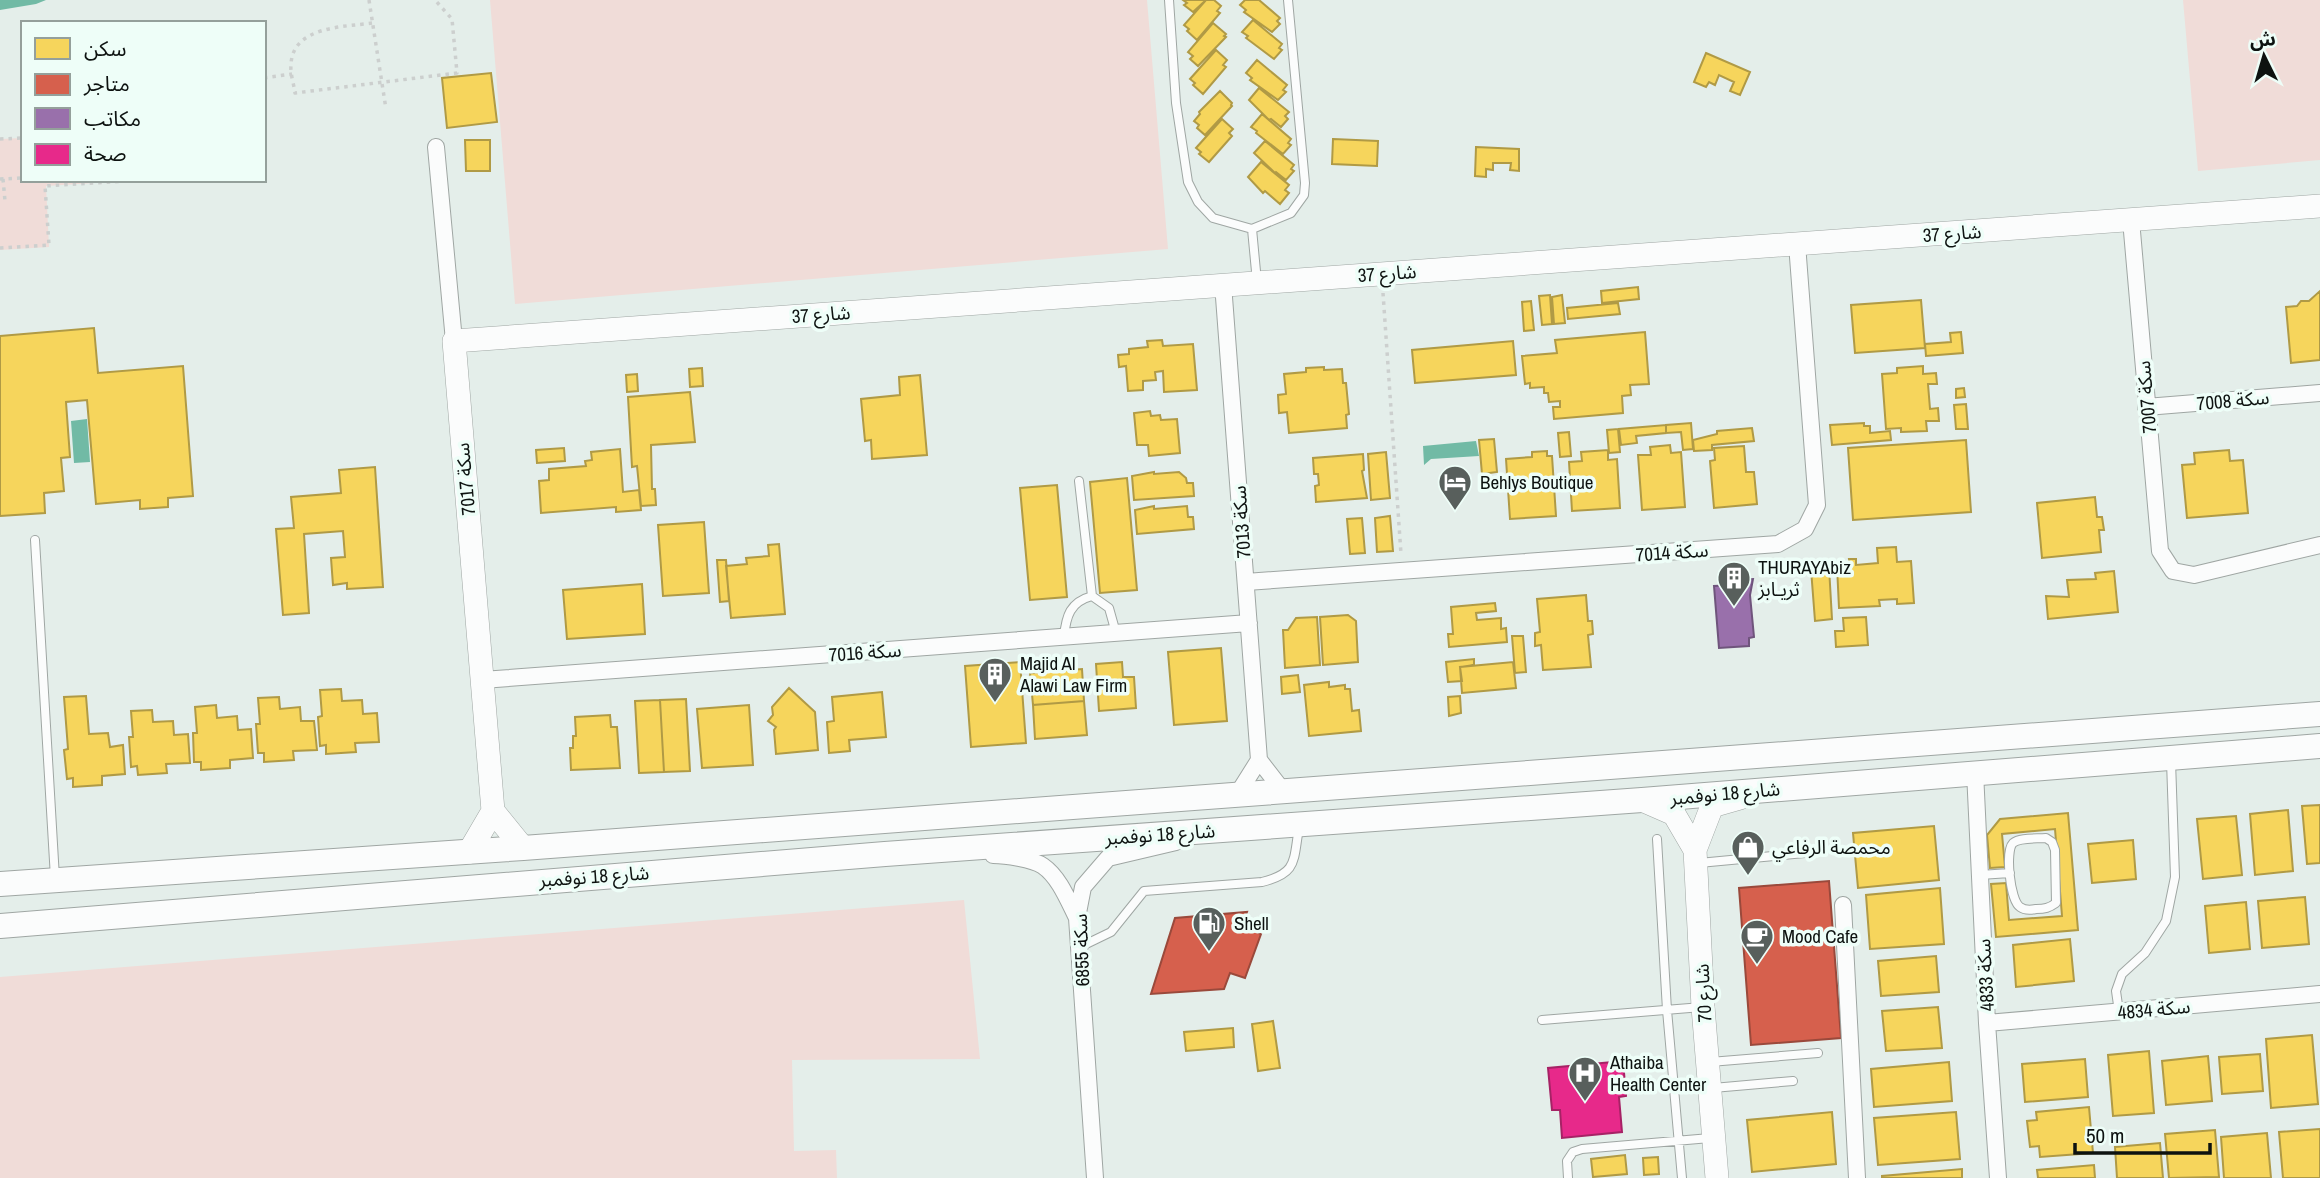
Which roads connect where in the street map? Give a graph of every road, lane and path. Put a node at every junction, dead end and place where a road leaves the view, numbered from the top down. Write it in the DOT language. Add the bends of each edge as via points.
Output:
graph roads {
  1 [pos="369,0"];
  2 [pos="435,0"];
  3 [pos="1169,0"];
  4 [pos="1288,0"];
  5 [pos="372,23"];
  6 [pos="292,74"];
  7 [pos="266,78"];
  8 [pos="382,82"];
  9 [pos="386,109"];
  10 [pos="21,138"];
  11 [pos="0,139"];
  12 [pos="436,147"];
  13 [pos="21,178"];
  14 [pos="1,179"];
  15 [pos="110,182"];
  16 [pos="5,201"];
  17 [pos="2320,206"];
  18 [pos="2131,220"];
  19 [pos="1252,229"];
  20 [pos="1797,244"];
  21 [pos="0,248"];
  22 [pos="1382,273"];
  23 [pos="1257,282"];
  24 [pos="1223,284"];
  25 [pos="454,341"];
  26 [pos="2320,393"];
  27 [pos="2146,407"];
  28 [pos="1079,481"];
  29 [pos="35,540"];
  30 [pos="2320,545"];
  31 [pos="1402,571"];
  32 [pos="1246,582"];
  33 [pos="1092,596"];
  34 [pos="1249,623"];
  35 [pos="1116,633"];
  36 [pos="1064,637"];
  37 [pos="482,680"];
  38 [pos="2320,714"];
  39 [pos="2320,747"];
  40 [pos="2171,758"];
  41 [pos="1259,760"];
  42 [pos="1975,772"];
  43 [pos="1770,789"];
  44 [pos="1283,791"];
  45 [pos="1237,794"];
  46 [pos="1642,800"];
  47 [pos="493,811"];
  48 [pos="1299,825"];
  49 [pos="1231,829"];
  50 [pos="1657,839"];
  51 [pos="523,848"];
  52 [pos="469,852"];
  53 [pos="1805,853"];
  54 [pos="885,854"];
  55 [pos="1695,857"];
  56 [pos="2010,873"];
  57 [pos="1980,875"];
  58 [pos="55,880"];
  59 [pos="0,884"];
  60 [pos="1843,905"];
  61 [pos="1077,918"];
  62 [pos="0,926"];
  63 [pos="1079,948"];
  64 [pos="2320,994"];
  65 [pos="1703,1007"];
  66 [pos="1667,1010"];
  67 [pos="2119,1012"];
  68 [pos="1542,1020"];
  69 [pos="1987,1023"];
  70 [pos="1818,1053"];
  71 [pos="1707,1062"];
  72 [pos="1793,1081"];
  73 [pos="1710,1088"];
  74 [pos="1713,1138"];
  75 [pos="1679,1140"];
  76 [pos="1095,1178"];
  77 [pos="1568,1178"];
  78 [pos="1682,1178"];
  79 [pos="1717,1178"];
  80 [pos="1857,1178"];
  81 [pos="1998,1178"];
  1 -- 5 [label="path"];
  2 -- 8 [label="path" via="452,19 457,73"];
  3 -- 19 [label="lane" via="1176,103 1188,182 1213,218"];
  4 -- 19 [label="lane" via="1304,195 1291,213"];
  5 -- 6 [label="path" via="308,36 295,50"];
  5 -- 8 [label="path"];
  6 -- 7 [label="path"];
  6 -- 8 [label="path" via="295,93"];
  8 -- 9 [label="path"];
  10 -- 11 [label="path"];
  12 -- 25 [label="street, سكة 7017"];
  13 -- 14 [label="path"];
  14 -- 16 [label="path"];
  15 -- 21 [label="path" via="45,186 49,245"];
  17 -- 18 [label="street, شارع 37"];
  18 -- 20 [label="street, شارع 37"];
  18 -- 27 [label="street, سكة 7007"];
  19 -- 23 [label="lane"];
  20 -- 22 [label="street, شارع 37"];
  20 -- 31 [label="street, سكة 7014" via="1817,505 1805,529 1778,544"];
  22 -- 23 [label="street, شارع 37"];
  22 -- 31 [label="path"];
  23 -- 24 [label="street, شارع 37"];
  24 -- 25 [label="street, شارع 37"];
  24 -- 32 [label="street, سكة 7013"];
  25 -- 37 [label="street, سكة 7017"];
  26 -- 27 [label="street, سكة 7008"];
  27 -- 30 [label="street, سكة 7007" via="2160,551 2174,571 2194,575"];
  28 -- 33 [label="lane"];
  29 -- 58 [label="lane"];
  31 -- 32 [label="street, سكة 7014"];
  32 -- 34 [label="street, سكة 7013"];
  33 -- 35 [label="lane" via="1109,608"];
  33 -- 36 [label="lane" via="1073,605"];
  34 -- 35 [label="street, سكة 7016"];
  34 -- 41 [label="street, سكة 7013"];
  35 -- 36 [label="street, سكة 7016"];
  36 -- 37 [label="street, سكة 7016"];
  37 -- 47 [label="street, سكة 7017"];
  38 -- 44 [label="main road, شارع 18 نوفمبر"];
  39 -- 40 [label="main road, شارع 18 نوفمبر"];
  40 -- 42 [label="main road, شارع 18 نوفمبر"];
  40 -- 67 [label="lane" via="2175,877 2166,921 2145,953 2122,974 2116,991"];
  41 -- 44 [label="street"];
  41 -- 45 [label="street"];
  42 -- 43 [label="main road, شارع 18 نوفمبر"];
  42 -- 57 [label="street, سكة 4833"];
  43 -- 46 [label="main road, شارع 18 نوفمبر"];
  43 -- 55 [label="street, شارع 70" via="1712,806"];
  44 -- 45 [label="main road, شارع 18 نوفمبر"];
  45 -- 51 [label="main road, شارع 18 نوفمبر"];
  46 -- 48 [label="main road, شارع 18 نوفمبر"];
  46 -- 55 [label="street, شارع 70" via="1674,814"];
  47 -- 51 [label="street"];
  47 -- 52 [label="street"];
  48 -- 49 [label="main road, شارع 18 نوفمبر"];
  48 -- 63 [label="lane" via="1292,866 1280,877 1143,891 1111,932"];
  49 -- 54 [label="main road, شارع 18 نوفمبر"];
  49 -- 61 [label="street, سكة 6855" via="1108,858 1083,887"];
  50 -- 66 [label="lane"];
  51 -- 52 [label="main road, شارع 18 نوفمبر"];
  52 -- 58 [label="main road, شارع 18 نوفمبر"];
  53 -- 55 [label="lane"];
  54 -- 61 [label="street" via="1006,855 1042,866 1063,890"];
  54 -- 62 [label="main road, شارع 18 نوفمبر"];
  55 -- 65 [label="street, شارع 70"];
  56 -- 56 [label="lane" via="2012,844 2046,838 2052,842 2056,902 2049,908 2020,908"];
  56 -- 57 [label="lane"];
  57 -- 69 [label="street, سكة 4833"];
  58 -- 59 [label="main road, شارع 18 نوفمبر"];
  60 -- 80 [label="street"];
  61 -- 63 [label="street, سكة 6855"];
  63 -- 76 [label="street, سكة 6855"];
  64 -- 67 [label="street, سكة 4834"];
  65 -- 66 [label="lane"];
  65 -- 71 [label="street, شارع 70"];
  66 -- 68 [label="lane"];
  66 -- 75 [label="lane"];
  67 -- 69 [label="street, سكة 4834"];
  69 -- 81 [label="street, سكة 4833"];
  70 -- 71 [label="lane"];
  71 -- 73 [label="street, شارع 70"];
  72 -- 73 [label="lane"];
  73 -- 74 [label="street, شارع 70"];
  74 -- 75 [label="lane"];
  74 -- 79 [label="street, شارع 70"];
  75 -- 77 [label="lane" via="1582,1149 1569,1156"];
  75 -- 78 [label="lane"];
}
